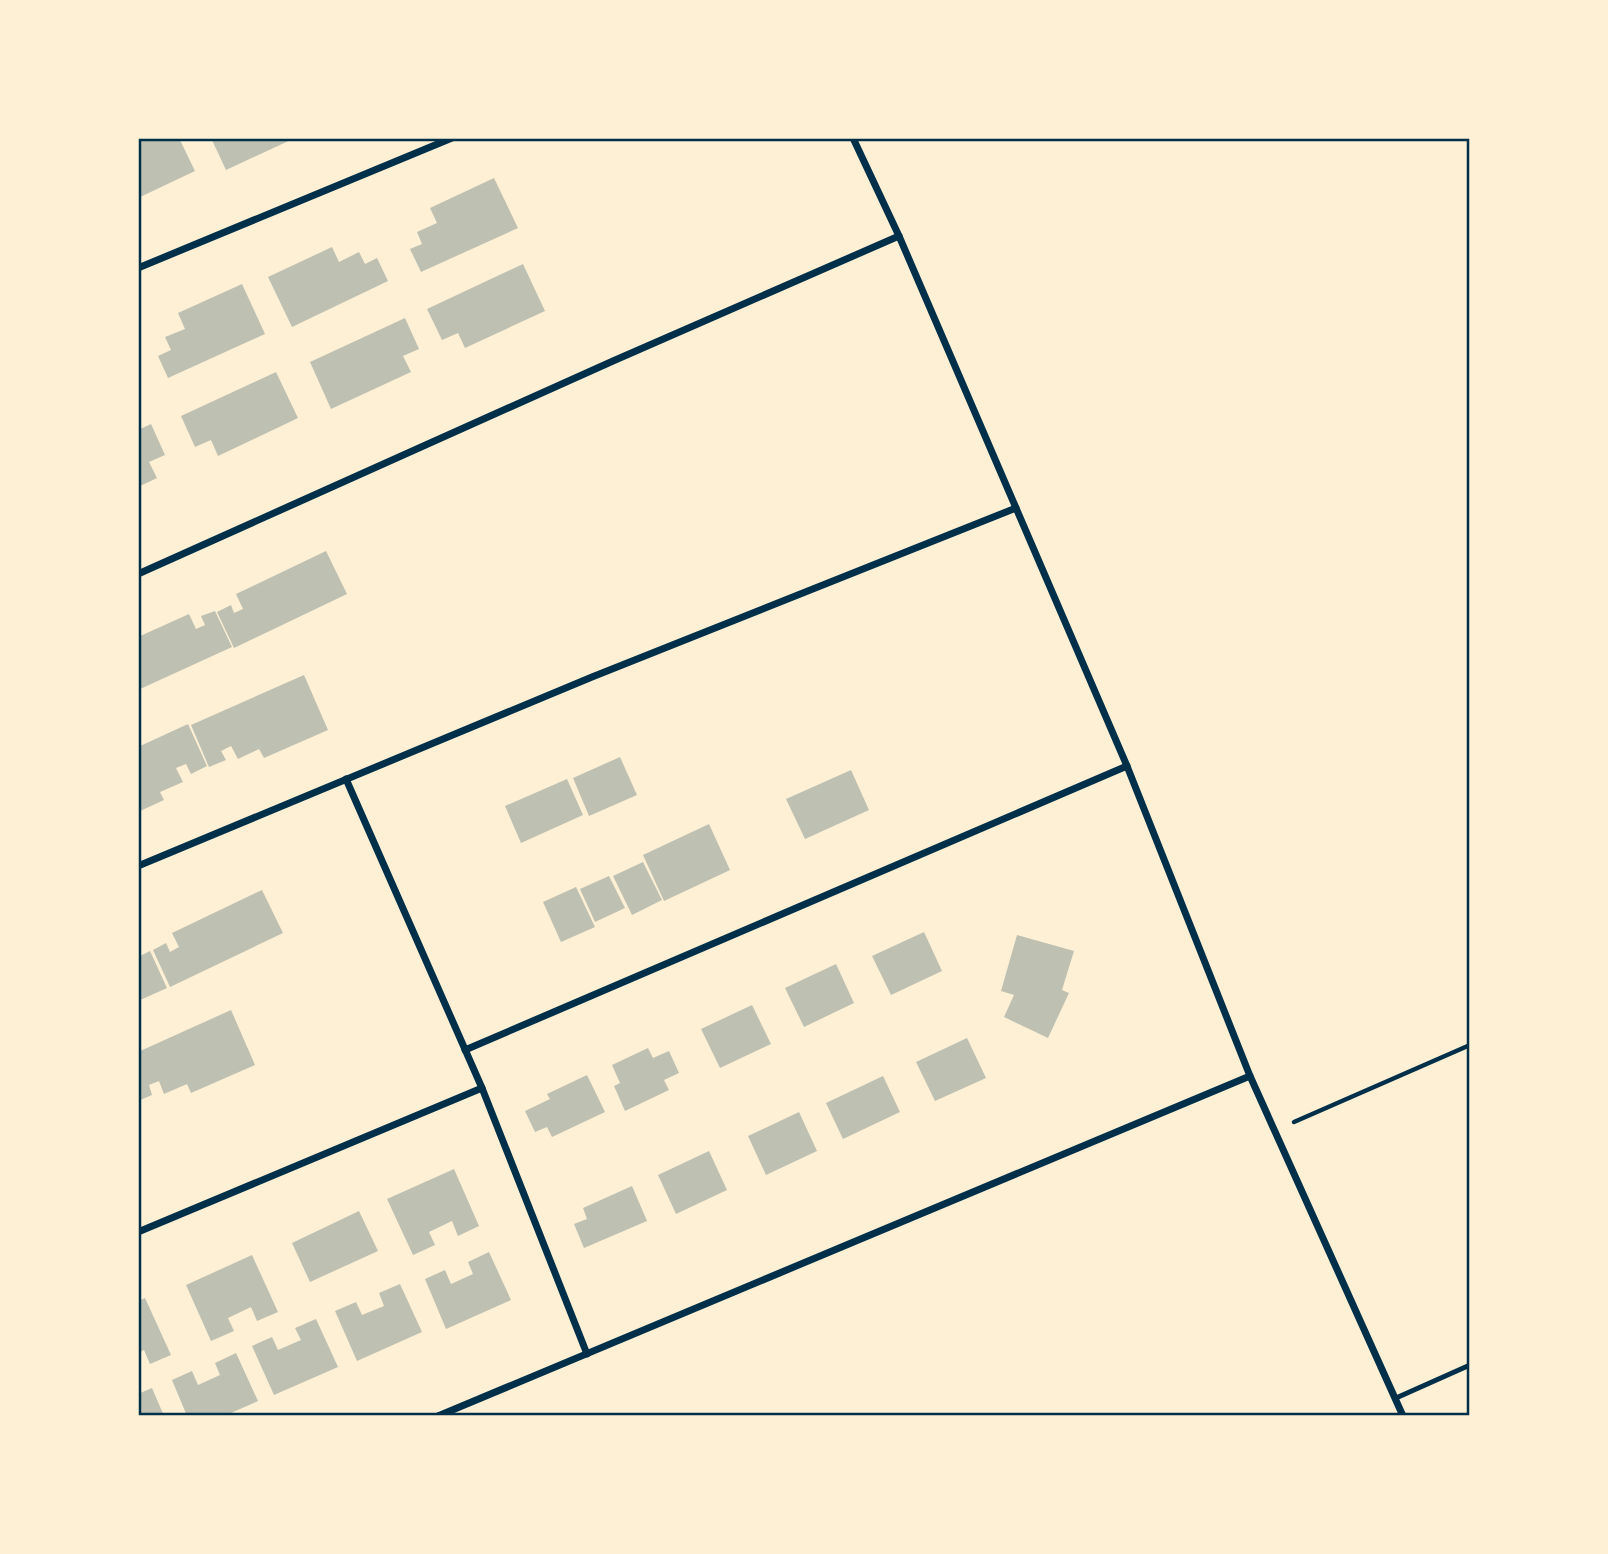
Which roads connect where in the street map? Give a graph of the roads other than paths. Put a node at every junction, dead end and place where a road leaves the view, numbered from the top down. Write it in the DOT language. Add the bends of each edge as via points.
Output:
graph roads {
  1 [pos="453,138"];
  2 [pos="853,138"];
  3 [pos="898,236"];
  4 [pos="138,268"];
  5 [pos="1016,508"];
  6 [pos="138,574"];
  7 [pos="1127,766"];
  8 [pos="346,779"];
  9 [pos="138,866"];
  10 [pos="465,1050"];
  11 [pos="1250,1076"];
  12 [pos="482,1088"];
  13 [pos="138,1232"];
  14 [pos="587,1354"];
  15 [pos="1470,1366"];
  16 [pos="1396,1398"];
  17 [pos="438,1416"];
  18 [pos="1403,1416"];
  1 -- 4 [label="street"];
  2 -- 3 [label="street"];
  3 -- 5 [label="street"];
  3 -- 6 [label="street"];
  5 -- 7 [label="street"];
  5 -- 8 [label="street"];
  7 -- 10 [label="street"];
  7 -- 11 [label="street"];
  8 -- 9 [label="street"];
  8 -- 10 [label="street"];
  10 -- 12 [label="street"];
  11 -- 14 [label="street"];
  11 -- 16 [label="street"];
  12 -- 13 [label="street"];
  12 -- 14 [label="street"];
  14 -- 17 [label="street"];
  15 -- 16 [label="lane"];
  16 -- 18 [label="street"];
}
